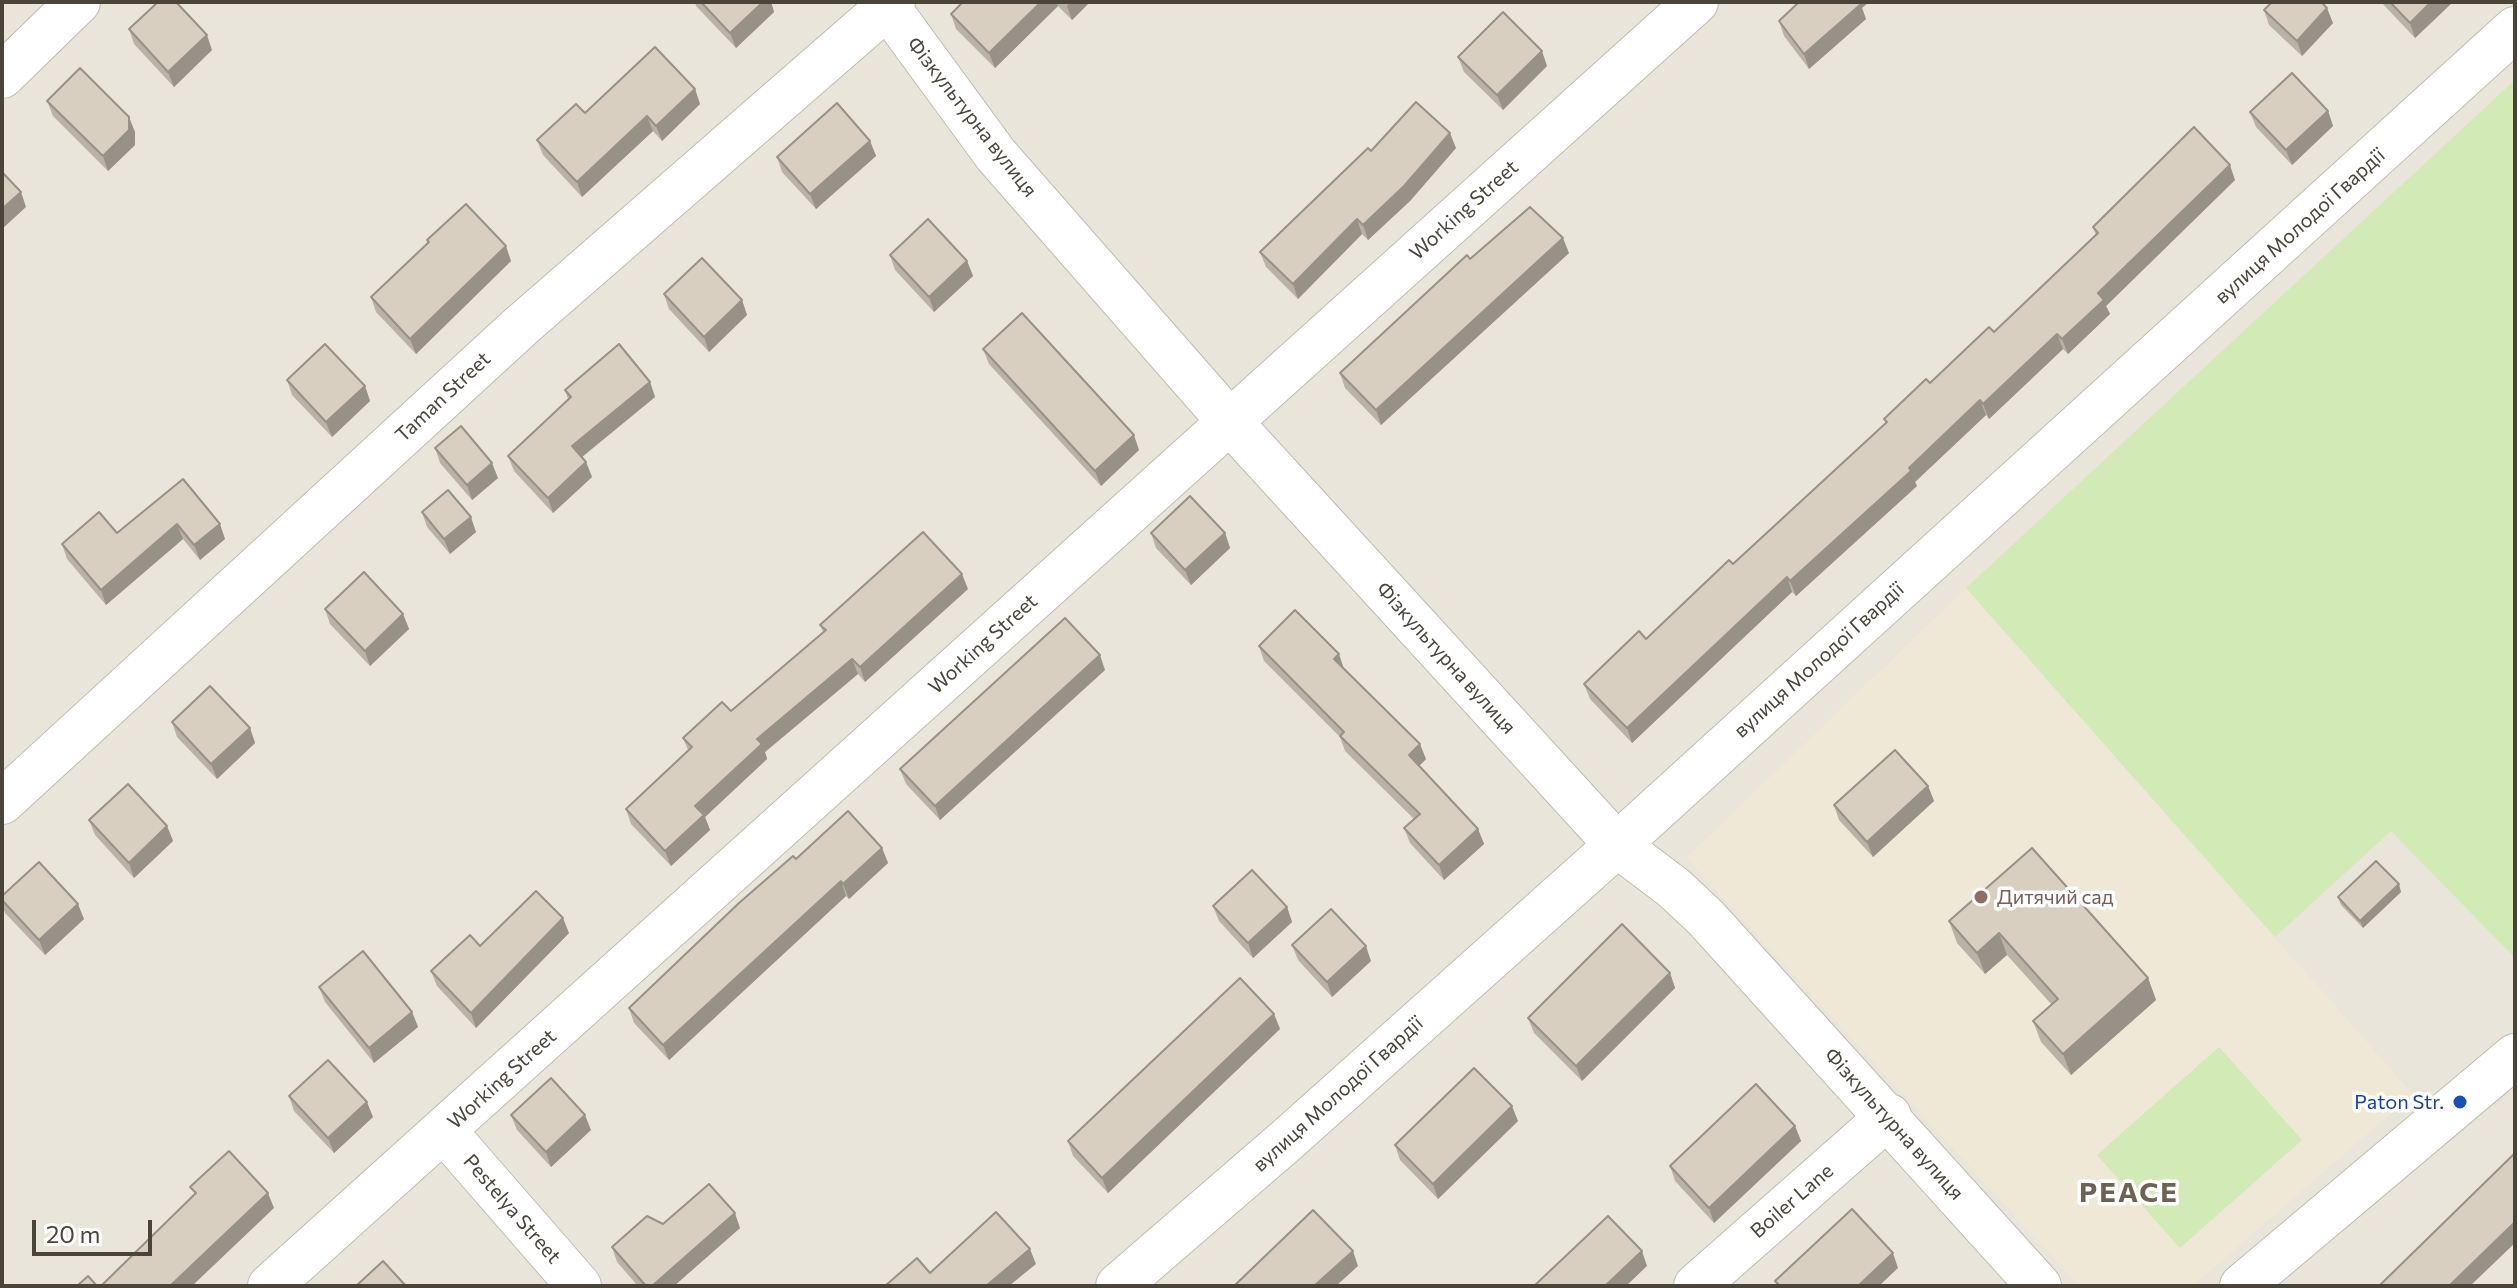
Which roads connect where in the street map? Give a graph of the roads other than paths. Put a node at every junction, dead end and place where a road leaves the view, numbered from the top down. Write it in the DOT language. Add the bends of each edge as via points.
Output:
graph roads {
  1 [pos="78,2"];
  2 [pos="1696,2"];
  3 [pos="888,4"];
  4 [pos="2515,29"];
  5 [pos="2,76"];
  6 [pos="1229,421"];
  7 [pos="2,802"];
  8 [pos="1617,845"];
  9 [pos="2515,1056"];
  10 [pos="1889,1116"];
  11 [pos="445,1132"];
  12 [pos="270,1286"];
  13 [pos="579,1286"];
  14 [pos="1118,1286"];
  15 [pos="1696,1286"];
  16 [pos="2039,1286"];
  17 [pos="2242,1286"];
  1 -- 5 [label="street"];
  2 -- 6 [label="street, Working Street"];
  3 -- 6 [label="street, Фізкультурна вулиця" via="996,155"];
  3 -- 7 [label="street, Taman Street" via="521,326"];
  4 -- 8 [label="street, вулиця Молодої Гвардії"];
  6 -- 8 [label="street, Фізкультурна вулиця"];
  6 -- 11 [label="street, Working Street"];
  8 -- 10 [label="street, Фізкультурна вулиця" via="1706,918"];
  8 -- 14 [label="street, вулиця Молодої Гвардії"];
  9 -- 17 [label="street"];
  10 -- 15 [label="street, Boiler Lane"];
  10 -- 16 [label="street, Фізкультурна вулиця"];
  11 -- 12 [label="street, Working Street"];
  11 -- 13 [label="street, Pestelya Street"];
}
